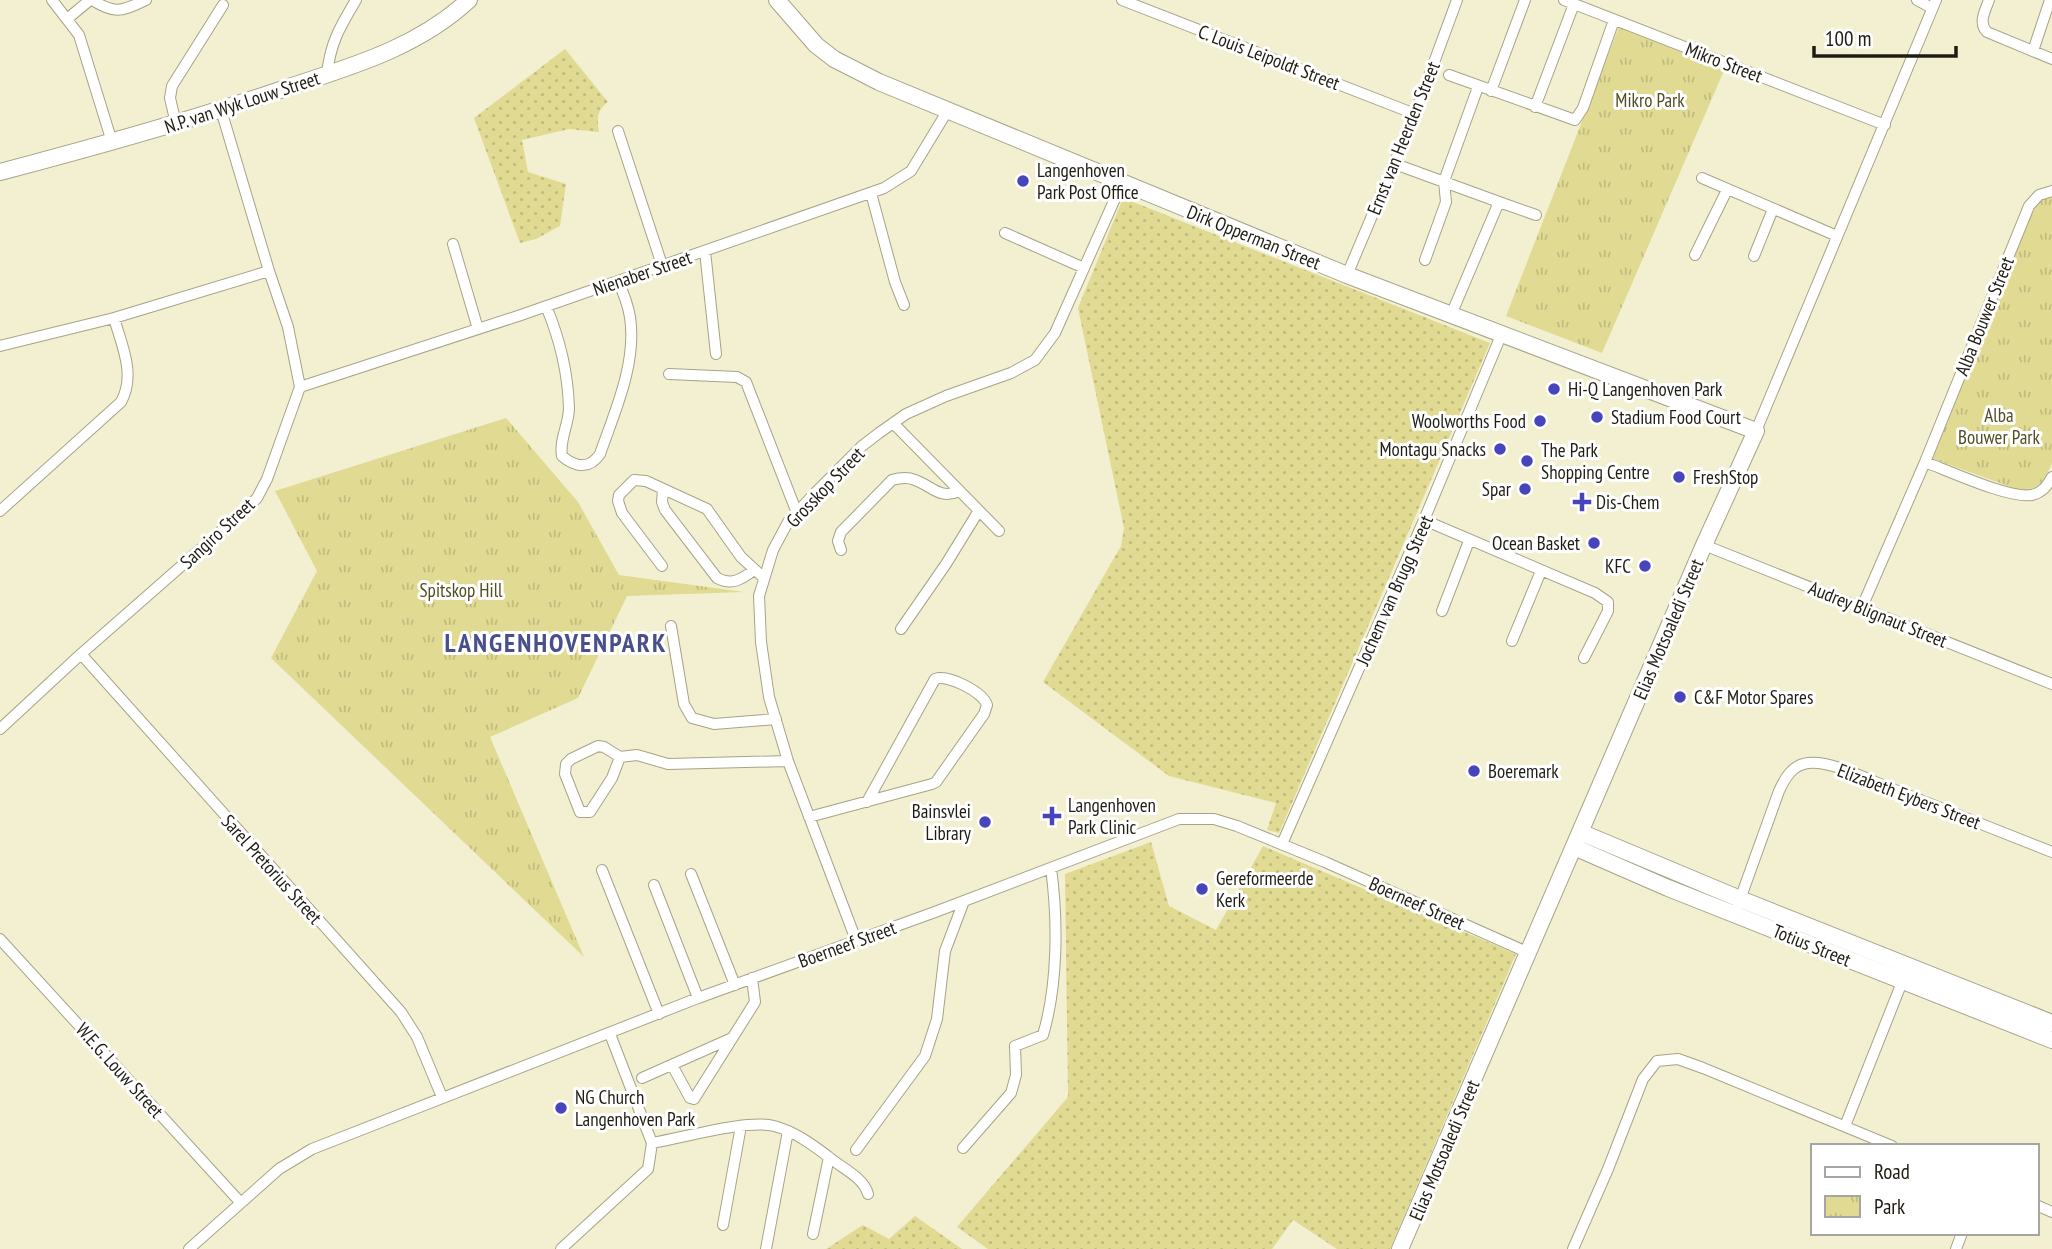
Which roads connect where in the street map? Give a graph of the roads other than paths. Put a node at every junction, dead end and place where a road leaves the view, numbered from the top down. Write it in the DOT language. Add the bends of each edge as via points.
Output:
graph roads {
  1 [pos="52,0"];
  2 [pos="91,0"];
  3 [pos="146,0"];
  4 [pos="356,0"];
  5 [pos="469,0"];
  6 [pos="777,0"];
  7 [pos="1122,0"];
  8 [pos="1457,0"];
  9 [pos="1525,0"];
  10 [pos="1917,0"];
  11 [pos="1989,0"];
  12 [pos="2050,0"];
  13 [pos="1569,2"];
  14 [pos="1934,4"];
  15 [pos="223,5"];
  16 [pos="67,19"];
  17 [pos="1614,20"];
  18 [pos="2033,51"];
  19 [pos="2052,59"];
  20 [pos="327,75"];
  21 [pos="1449,75"];
  22 [pos="1478,87"];
  23 [pos="1491,91"];
  24 [pos="1535,107"];
  25 [pos="222,110"];
  26 [pos="948,110"];
  27 [pos="1415,114"];
  28 [pos="176,124"];
  29 [pos="1885,125"];
  30 [pos="618,131"];
  31 [pos="112,142"];
  32 [pos="1395,164"];
  33 [pos="0,172"];
  34 [pos="1702,178"];
  35 [pos="1444,181"];
  36 [pos="1122,183"];
  37 [pos="1727,190"];
  38 [pos="2052,191"];
  39 [pos="871,193"];
  40 [pos="1499,202"];
  41 [pos="1773,209"];
  42 [pos="1536,215"];
  43 [pos="1005,233"];
  44 [pos="1837,236"];
  45 [pos="453,244"];
  46 [pos="705,251"];
  47 [pos="1695,255"];
  48 [pos="1754,256"];
  49 [pos="1425,260"];
  50 [pos="662,265"];
  51 [pos="1084,268"];
  52 [pos="269,271"];
  53 [pos="1347,275"];
  54 [pos="618,281"];
  55 [pos="904,305"];
  56 [pos="546,306"];
  57 [pos="1451,315"];
  58 [pos="114,318"];
  59 [pos="478,329"];
  60 [pos="1502,333"];
  61 [pos="0,346"];
  62 [pos="716,354"];
  63 [pos="669,374"];
  64 [pos="300,387"];
  65 [pos="893,423"];
  66 [pos="1756,431"];
  67 [pos="1925,463"];
  68 [pos="2052,477"];
  69 [pos="663,489"];
  70 [pos="959,491"];
  71 [pos="0,510"];
  72 [pos="978,512"];
  73 [pos="797,513"];
  74 [pos="1424,520"];
  75 [pos="999,531"];
  76 [pos="1469,541"];
  77 [pos="1704,545"];
  78 [pos="841,550"];
  79 [pos="662,566"];
  80 [pos="754,570"];
  81 [pos="1541,571"];
  82 [pos="764,578"];
  83 [pos="1862,607"];
  84 [pos="1442,611"];
  85 [pos="671,626"];
  86 [pos="901,629"];
  87 [pos="1512,641"];
  88 [pos="81,654"];
  89 [pos="1584,658"];
  90 [pos="2052,684"];
  91 [pos="776,719"];
  92 [pos="0,729"];
  93 [pos="620,757"];
  94 [pos="788,761"];
  95 [pos="867,802"];
  96 [pos="1588,814"];
  97 [pos="809,817"];
  98 [pos="1577,839"];
  99 [pos="1282,844"];
  100 [pos="1603,852"];
  101 [pos="2052,852"];
  102 [pos="1566,866"];
  103 [pos="1051,868"];
  104 [pos="602,870"];
  105 [pos="691,874"];
  106 [pos="654,885"];
  107 [pos="964,901"];
  108 [pos="1737,906"];
  109 [pos="0,939"];
  110 [pos="856,940"];
  111 [pos="1529,953"];
  112 [pos="1905,974"];
  113 [pos="752,978"];
  114 [pos="734,985"];
  115 [pos="698,998"];
  116 [pos="659,1014"];
  117 [pos="2052,1023"];
  118 [pos="610,1034"];
  119 [pos="733,1038"];
  120 [pos="2052,1040"];
  121 [pos="672,1065"];
  122 [pos="642,1078"];
  123 [pos="442,1097"];
  124 [pos="741,1126"];
  125 [pos="1845,1126"];
  126 [pos="788,1131"];
  127 [pos="652,1143"];
  128 [pos="1887,1144"];
  129 [pos="963,1148"];
  130 [pos="856,1150"];
  131 [pos="829,1157"];
  132 [pos="868,1194"];
  133 [pos="240,1202"];
  134 [pos="723,1225"];
  135 [pos="813,1234"];
  136 [pos="189,1249"];
  137 [pos="561,1249"];
  138 [pos="766,1249"];
  139 [pos="1400,1249"];
  140 [pos="1573,1249"];
  1 -- 16 [label="street"];
  2 -- 3 [label="street" via="116,11"];
  2 -- 16 [label="street"];
  4 -- 20 [label="street" via="334,36"];
  5 -- 20 [label="street, N.P. van Wyk Louw Street" via="421,37"];
  6 -- 26 [label="street, Dirk Opperman Street" via="834,59"];
  7 -- 27 [label="street, C. Louis Leipoldt Street"];
  8 -- 27 [label="street, Ernst van Heerden Street"];
  9 -- 23 [label="street"];
  10 -- 14 [label="street"];
  11 -- 18 [label="street" via="1984,29"];
  12 -- 18 [label="street"];
  13 -- 17 [label="street, Mikro Street"];
  13 -- 24 [label="street"];
  14 -- 29 [label="street, Elias Motsoaledi Street"];
  15 -- 28 [label="street" via="170,91"];
  16 -- 31 [label="street" via="79,35"];
  17 -- 24 [label="street" via="1577,119"];
  17 -- 29 [label="street, Mikro Street"];
  18 -- 19 [label="street"];
  20 -- 25 [label="street, N.P. van Wyk Louw Street"];
  21 -- 22 [label="street"];
  22 -- 23 [label="street"];
  22 -- 35 [label="street"];
  23 -- 24 [label="street"];
  25 -- 28 [label="street, N.P. van Wyk Louw Street"];
  25 -- 52 [label="street, Sangiro Street"];
  26 -- 36 [label="street, Dirk Opperman Street"];
  26 -- 39 [label="street, Nienaber Street" via="911,171"];
  27 -- 32 [label="street, Ernst van Heerden Street"];
  28 -- 31 [label="street, N.P. van Wyk Louw Street"];
  29 -- 44 [label="street, Elias Motsoaledi Street"];
  30 -- 50 [label="street"];
  31 -- 33 [label="street, N.P. van Wyk Louw Street"];
  32 -- 35 [label="street"];
  32 -- 53 [label="street, Ernst van Heerden Street"];
  34 -- 37 [label="street"];
  35 -- 40 [label="street"];
  35 -- 49 [label="street" via="1446,202"];
  36 -- 51 [label="street, Grosskop Street"];
  36 -- 53 [label="street, Dirk Opperman Street"];
  37 -- 41 [label="street"];
  37 -- 47 [label="street"];
  38 -- 67 [label="street, Alba Bouwer Street" via="2039,195 2029,206"];
  39 -- 46 [label="street, Nienaber Street"];
  39 -- 55 [label="street"];
  40 -- 42 [label="street"];
  40 -- 57 [label="street"];
  41 -- 44 [label="street"];
  41 -- 48 [label="street"];
  43 -- 51 [label="street"];
  44 -- 66 [label="street, Elias Motsoaledi Street"];
  45 -- 59 [label="street"];
  46 -- 50 [label="street, Nienaber Street"];
  46 -- 62 [label="street"];
  50 -- 54 [label="street, Nienaber Street"];
  51 -- 65 [label="street, Grosskop Street" via="1055,333 1035,359"];
  52 -- 58 [label="street"];
  52 -- 64 [label="street, Sangiro Street" via="288,327"];
  53 -- 57 [label="street, Dirk Opperman Street"];
  54 -- 56 [label="street, Nienaber Street"];
  54 -- 56 [label="street" via="630,316 628,363 600,454 587,466 562,456 568,397 555,328"];
  56 -- 59 [label="street, Nienaber Street"];
  57 -- 60 [label="street, Dirk Opperman Street"];
  58 -- 61 [label="street"];
  58 -- 71 [label="street" via="129,375 121,402"];
  59 -- 64 [label="street, Nienaber Street"];
  60 -- 66 [label="street, Dirk Opperman Street"];
  60 -- 74 [label="street, Jochem van Brugg Street"];
  63 -- 73 [label="street" via="737,377 746,382"];
  64 -- 88 [label="street, Sangiro Street" via="276,460 257,498"];
  65 -- 70 [label="street"];
  65 -- 73 [label="street, Grosskop Street" via="862,446"];
  66 -- 77 [label="street, Elias Motsoaledi Street"];
  67 -- 68 [label="street" via="2018,495 2040,492"];
  67 -- 83 [label="street, Alba Bouwer Street"];
  69 -- 79 [label="street" via="634,480 618,501"];
  69 -- 80 [label="street" via="707,509"];
  69 -- 80 [label="street" via="665,510 717,578 740,580"];
  70 -- 72 [label="street"];
  70 -- 78 [label="street" via="940,494 916,480 892,480 841,533"];
  72 -- 75 [label="street"];
  72 -- 86 [label="street"];
  73 -- 82 [label="street, Grosskop Street" via="779,536"];
  74 -- 76 [label="street"];
  74 -- 99 [label="street, Jochem van Brugg Street"];
  76 -- 81 [label="street"];
  76 -- 84 [label="street"];
  77 -- 83 [label="street, Audrey Blignaut Street"];
  77 -- 96 [label="street, Elias Motsoaledi Street"];
  80 -- 82 [label="street"];
  81 -- 87 [label="street"];
  81 -- 89 [label="street" via="1608,601 1608,611"];
  82 -- 91 [label="street, Grosskop Street" via="759,596 760,629"];
  83 -- 90 [label="street, Audrey Blignaut Street"];
  85 -- 91 [label="street" via="684,704 692,718 714,724"];
  88 -- 92 [label="street, Sangiro Street"];
  88 -- 123 [label="street, Sarel Pretorius Street" via="401,1012 417,1037"];
  91 -- 94 [label="street, Grosskop Street"];
  93 -- 93 [label="street" via="590,811 580,812 565,774 567,762 598,746"];
  93 -- 94 [label="street" via="637,755 668,764"];
  94 -- 97 [label="street, Grosskop Street"];
  95 -- 95 [label="street" via="936,782 984,714 987,702 951,679 935,679"];
  95 -- 97 [label="street"];
  96 -- 98 [label="street, Elias Motsoaledi Street"];
  96 -- 100 [label="street"];
  97 -- 110 [label="street, Grosskop Street"];
  98 -- 100 [label="street, Totius Street"];
  98 -- 102 [label="street, Elias Motsoaledi Street"];
  99 -- 103 [label="street, Boerneef Street" via="1214,819 1189,818"];
  99 -- 111 [label="street, Boerneef Street"];
  100 -- 102 [label="street"];
  100 -- 108 [label="street, Totius Street"];
  101 -- 108 [label="street, Elizabeth Eybers Street" via="1850,773 1804,763 1787,776 1779,792"];
  102 -- 111 [label="street, Elias Motsoaledi Street"];
  103 -- 107 [label="street, Boerneef Street"];
  103 -- 129 [label="street" via="1056,942 1043,1035 1015,1046 1012,1093"];
  104 -- 116 [label="street"];
  105 -- 114 [label="street"];
  106 -- 115 [label="street"];
  107 -- 110 [label="street, Boerneef Street"];
  107 -- 130 [label="street" via="945,951 937,1019 925,1056"];
  108 -- 112 [label="street, Totius Street"];
  109 -- 133 [label="street, W.E.G. Louw Street"];
  110 -- 113 [label="street, Boerneef Street"];
  111 -- 139 [label="street, Elias Motsoaledi Street"];
  112 -- 117 [label="street, Totius Street"];
  112 -- 120 [label="street, Totius Street"];
  112 -- 125 [label="street"];
  113 -- 114 [label="street, Boerneef Street"];
  113 -- 119 [label="street" via="755,1002"];
  114 -- 115 [label="street, Boerneef Street"];
  115 -- 116 [label="street, Boerneef Street"];
  116 -- 118 [label="street, Boerneef Street"];
  118 -- 123 [label="street, Boerneef Street"];
  118 -- 127 [label="street"];
  119 -- 121 [label="street"];
  119 -- 121 [label="street" via="694,1099"];
  121 -- 122 [label="street"];
  123 -- 133 [label="street, Boerneef Street" via="312,1149"];
  124 -- 126 [label="street" via="766,1124"];
  124 -- 127 [label="street"];
  124 -- 134 [label="street"];
  125 -- 128 [label="street"];
  125 -- 140 [label="street" via="1678,1059 1657,1061 1643,1079"];
  126 -- 131 [label="street"];
  126 -- 138 [label="street"];
  127 -- 137 [label="street" via="648,1169"];
  131 -- 132 [label="street" via="862,1183"];
  131 -- 135 [label="street"];
  133 -- 136 [label="street, Boerneef Street"];
}
